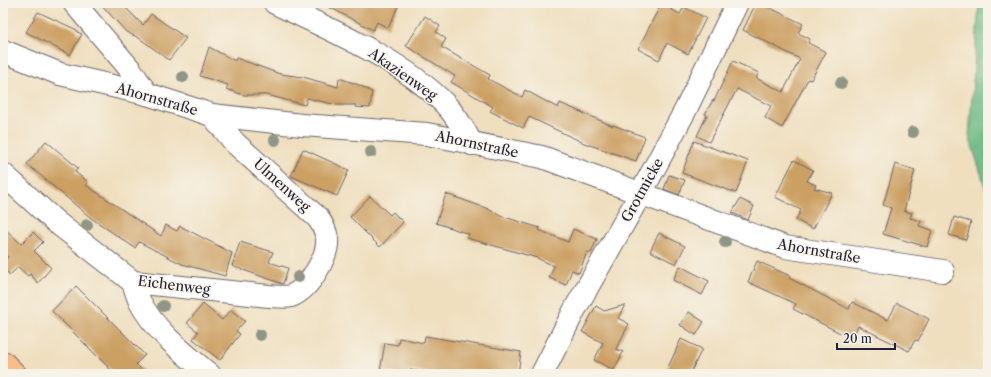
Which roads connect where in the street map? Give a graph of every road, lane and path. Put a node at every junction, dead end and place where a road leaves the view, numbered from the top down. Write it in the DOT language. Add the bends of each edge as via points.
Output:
graph roads {
  1 [pos="74,3"];
  2 [pos="275,3"];
  3 [pos="737,3"];
  4 [pos="3,51"];
  5 [pos="147,94"];
  6 [pos="212,115"];
  7 [pos="472,144"];
  8 [pos="3,174"];
  9 [pos="641,193"];
  10 [pos="320,265"];
  11 [pos="943,271"];
  12 [pos="133,282"];
  13 [pos="3,362"];
  14 [pos="15,374"];
  15 [pos="209,374"];
  16 [pos="542,374"];
  1 -- 5 [label="street" via="130,69"];
  2 -- 7 [label="street, Akazienweg" via="378,54 413,78 444,103"];
  3 -- 9 [label="street, Grotmicke" via="686,109"];
  4 -- 5 [label="street, Ahornstraße" via="60,74"];
  5 -- 6 [label="street, Ahornstraße"];
  6 -- 7 [label="street, Ahornstraße" via="302,125 428,134"];
  6 -- 10 [label="street, Ulmenweg" via="235,143 318,218 325,229 327,239"];
  7 -- 9 [label="street, Ahornstraße" via="542,157"];
  8 -- 12 [label="street, Eichenweg" via="56,222"];
  9 -- 11 [label="street, Ahornstraße" via="785,248"];
  9 -- 16 [label="street, Grotmicke" via="575,309"];
  10 -- 12 [label="street, Eichenweg" via="306,286 290,296"];
  12 -- 15 [label="street" via="141,302 155,323"];
  13 -- 14 [label="main road"];
}
